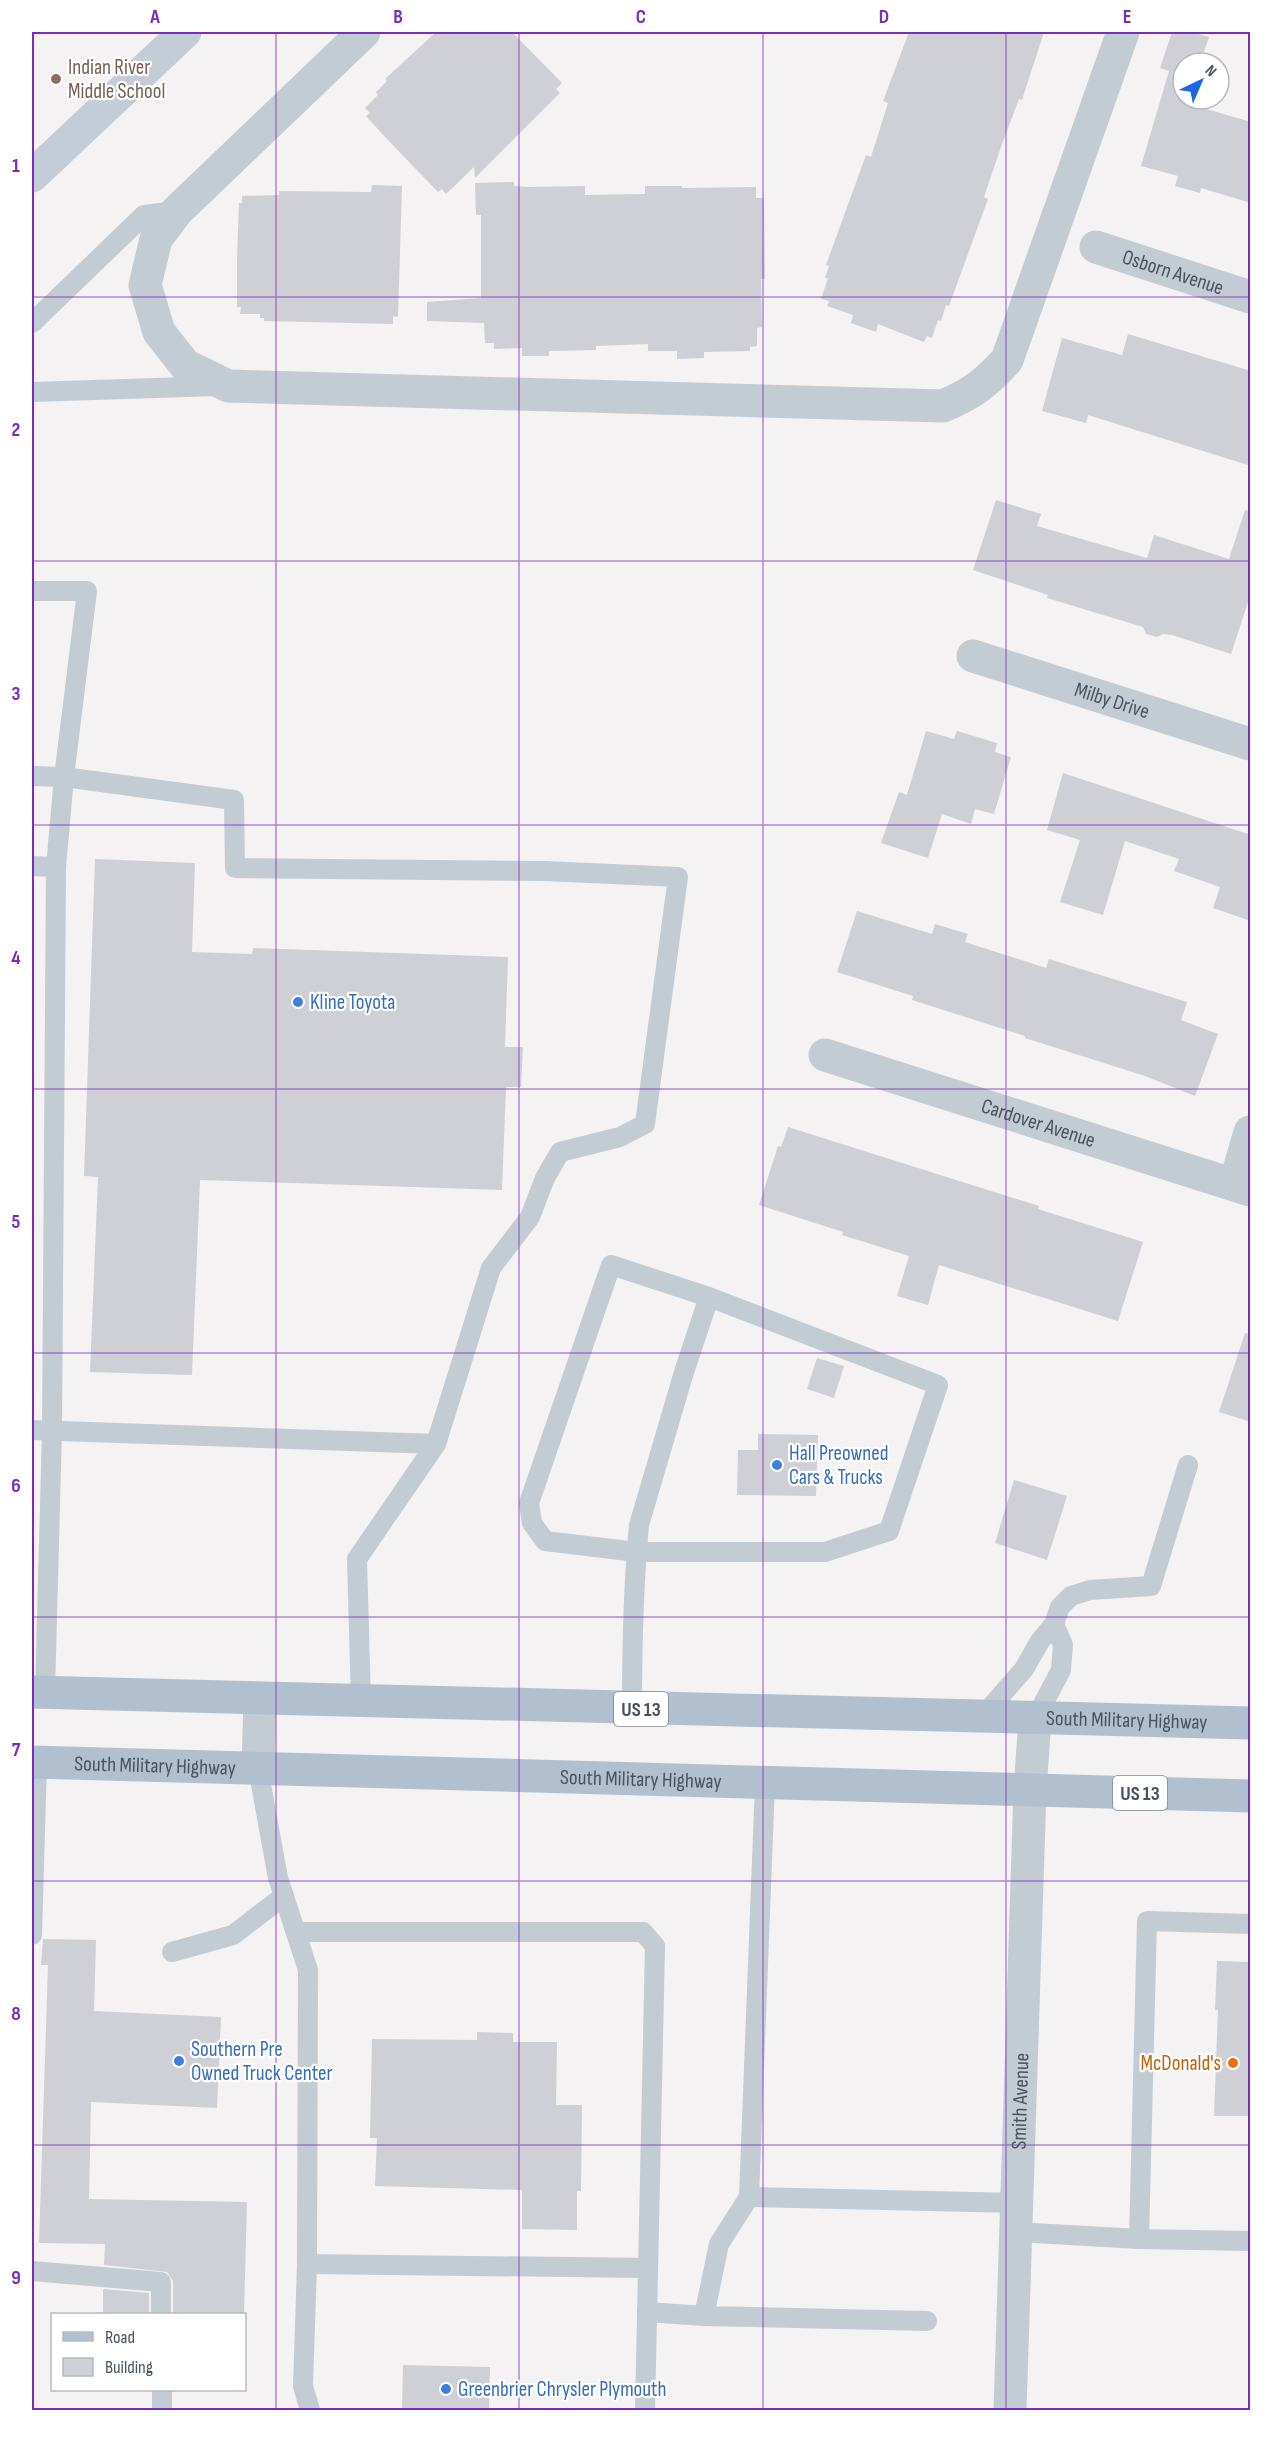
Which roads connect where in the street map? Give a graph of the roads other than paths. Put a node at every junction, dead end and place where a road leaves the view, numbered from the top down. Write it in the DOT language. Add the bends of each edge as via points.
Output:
graph roads {
  1 [pos="185,32"];
  2 [pos="364,32"];
  3 [pos="1123,32"];
  4 [pos="32,176"];
  5 [pos="177,211"];
  6 [pos="1096,247"];
  7 [pos="1251,297"];
  8 [pos="32,323"];
  9 [pos="228,386"];
  10 [pos="32,392"];
  11 [pos="32,591"];
  12 [pos="973,656"];
  13 [pos="1251,744"];
  14 [pos="32,776"];
  15 [pos="64,777"];
  16 [pos="32,866"];
  17 [pos="56,867"];
  18 [pos="825,1054"];
  19 [pos="1251,1132"];
  20 [pos="1243,1187"];
  21 [pos="709,1297"];
  22 [pos="32,1430"];
  23 [pos="52,1430"];
  24 [pos="436,1444"];
  25 [pos="1188,1465"];
  26 [pos="637,1551"];
  27 [pos="1054,1624"];
  28 [pos="38,1693"];
  29 [pos="260,1699"];
  30 [pos="361,1702"];
  31 [pos="632,1709"];
  32 [pos="981,1718"];
  33 [pos="1035,1719"];
  34 [pos="1251,1723"];
  35 [pos="34,1762"];
  36 [pos="258,1768"];
  37 [pos="765,1783"];
  38 [pos="1030,1790"];
  39 [pos="1251,1796"];
  40 [pos="284,1896"];
  41 [pos="1251,1924"];
  42 [pos="296,1932"];
  43 [pos="32,1935"];
  44 [pos="172,1952"];
  45 [pos="749,2196"];
  46 [pos="1016,2218"];
  47 [pos="1139,2239"];
  48 [pos="1251,2241"];
  49 [pos="307,2264"];
  50 [pos="648,2268"];
  51 [pos="32,2271"];
  52 [pos="647,2312"];
  53 [pos="161,2313"];
  54 [pos="704,2316"];
  55 [pos="927,2321"];
  56 [pos="162,2391"];
  57 [pos="162,2410"];
  58 [pos="310,2410"];
  59 [pos="645,2410"];
  60 [pos="1010,2410"];
  1 -- 4 [label="street"];
  2 -- 5 [label="street"];
  3 -- 9 [label="street" via="1007,360 967,396 943,406"];
  5 -- 8 [label="lane" via="144,215"];
  5 -- 9 [label="street" via="156,239 145,285 159,332 185,365"];
  6 -- 7 [label="street, Osborn Avenue"];
  9 -- 10 [label="lane"];
  11 -- 15 [label="lane" via="87,591"];
  12 -- 13 [label="street, Milby Drive"];
  14 -- 15 [label="lane"];
  15 -- 17 [label="lane"];
  15 -- 24 [label="lane" via="234,800 235,868 545,871 678,877 645,1124 620,1137 560,1152 530,1217 491,1268"];
  16 -- 17 [label="lane"];
  17 -- 23 [label="lane"];
  18 -- 20 [label="street, Cardover Avenue"];
  19 -- 20 [label="street"];
  21 -- 26 [label="lane" via="639,1525"];
  21 -- 26 [label="lane" via="611,1265 529,1503 532,1523 545,1541"];
  21 -- 26 [label="lane" via="938,1385 889,1531 825,1552"];
  22 -- 23 [label="lane"];
  23 -- 24 [label="lane"];
  23 -- 28 [label="lane"];
  24 -- 30 [label="lane" via="357,1559"];
  25 -- 27 [label="lane" via="1151,1586 1090,1590 1071,1596 1060,1607"];
  26 -- 31 [label="lane" via="632,1613"];
  27 -- 32 [label="lane" via="1024,1669"];
  27 -- 33 [label="lane" via="1063,1645 1061,1670"];
  28 -- 29 [label="main road, South Military Highway / US 13"];
  29 -- 30 [label="main road, South Military Highway / US 13"];
  29 -- 36 [label="street"];
  30 -- 31 [label="main road, South Military Highway / US 13"];
  31 -- 32 [label="main road, South Military Highway / US 13"];
  32 -- 33 [label="main road, South Military Highway / US 13"];
  33 -- 34 [label="main road, South Military Highway / US 13"];
  33 -- 38 [label="street"];
  35 -- 36 [label="main road, South Military Highway / US 13"];
  35 -- 43 [label="lane"];
  36 -- 37 [label="main road, South Military Highway / US 13"];
  36 -- 40 [label="lane"];
  37 -- 38 [label="main road, South Military Highway / US 13"];
  37 -- 45 [label="lane"];
  38 -- 39 [label="main road, South Military Highway / US 13"];
  38 -- 46 [label="street, Smith Avenue"];
  40 -- 42 [label="lane"];
  40 -- 44 [label="lane" via="233,1935"];
  41 -- 47 [label="lane" via="1147,1921"];
  42 -- 49 [label="lane" via="308,1970"];
  42 -- 50 [label="lane" via="643,1932 655,1946"];
  45 -- 46 [label="lane"];
  45 -- 54 [label="lane" via="720,2244"];
  46 -- 47 [label="lane"];
  46 -- 60 [label="street, Smith Avenue"];
  47 -- 48 [label="lane"];
  49 -- 50 [label="lane"];
  49 -- 58 [label="lane" via="303,2386"];
  50 -- 52 [label="lane"];
  51 -- 53 [label="lane" via="161,2282"];
  52 -- 54 [label="lane"];
  52 -- 59 [label="lane"];
  54 -- 55 [label="lane"];
  56 -- 57 [label="lane"];
}
